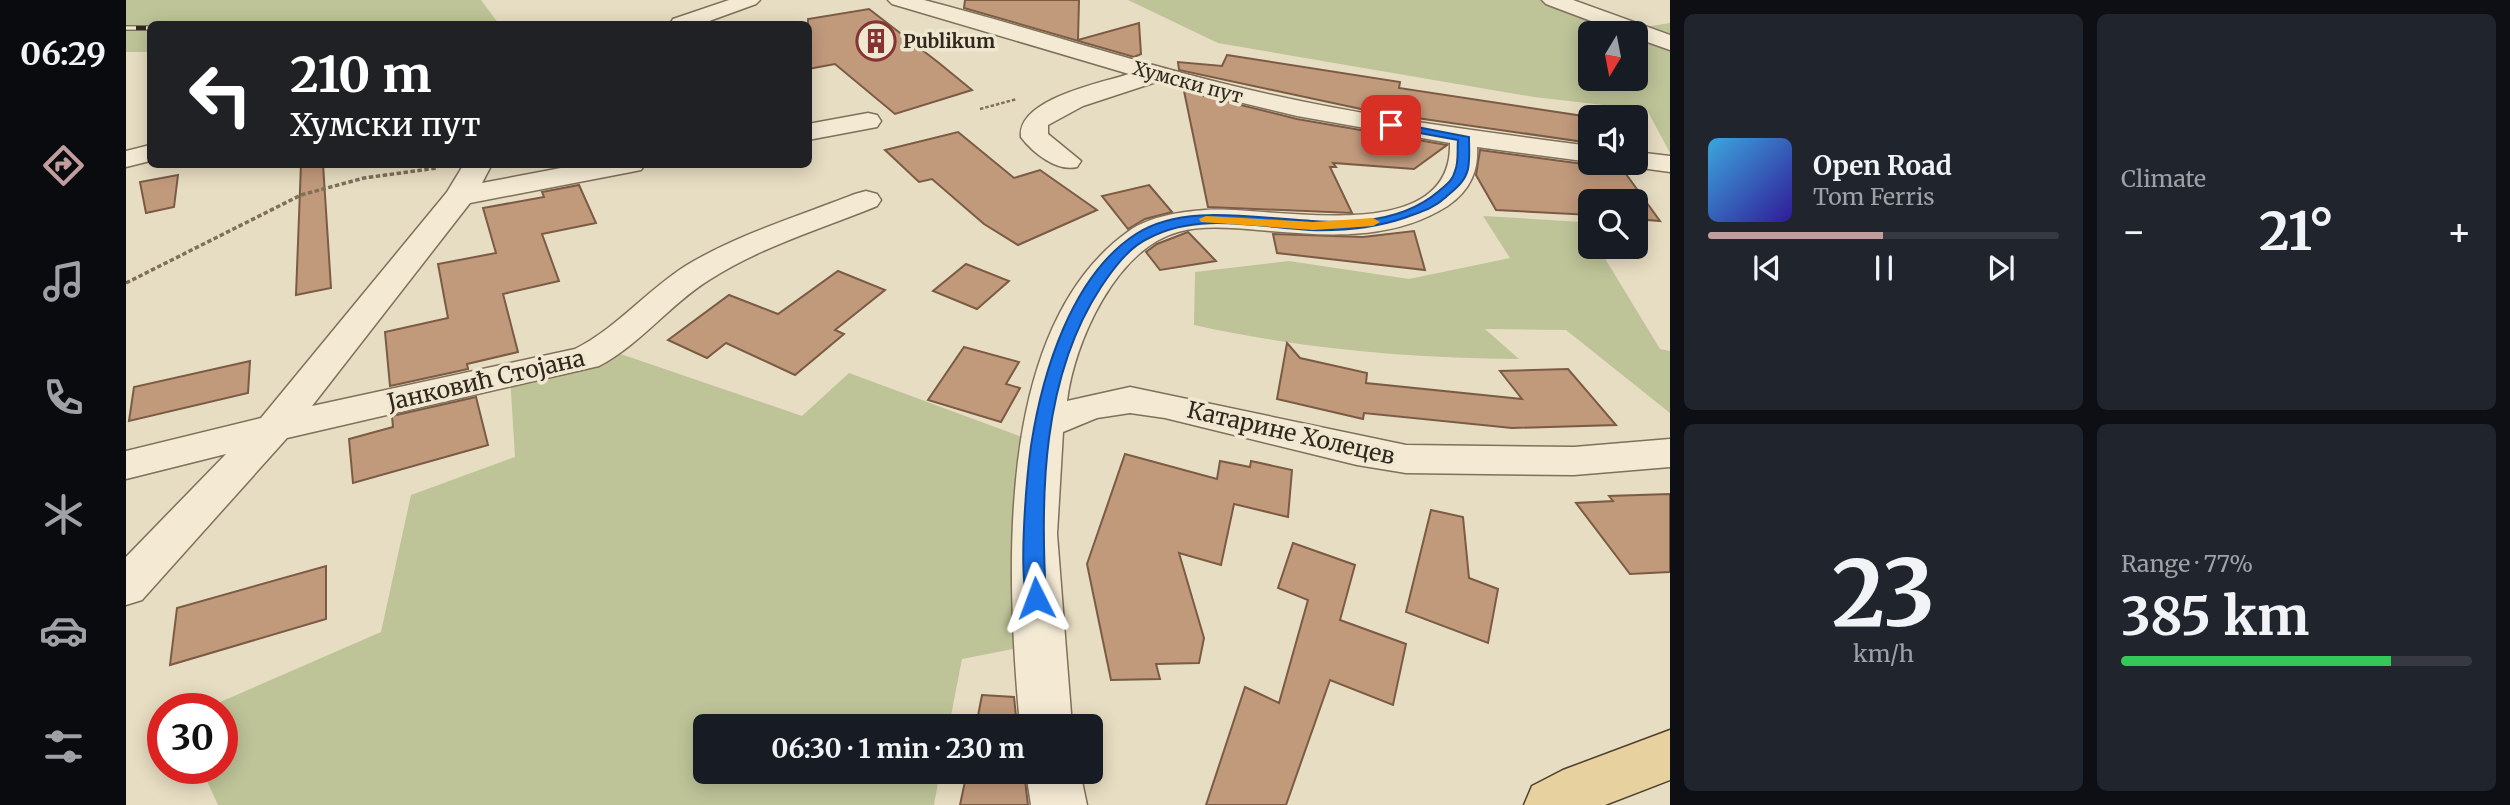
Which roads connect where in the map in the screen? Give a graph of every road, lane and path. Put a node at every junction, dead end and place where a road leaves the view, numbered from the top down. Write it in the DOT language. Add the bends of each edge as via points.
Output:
graph roads {
  1 [pos="749,0"];
  2 [pos="958,0"];
  3 [pos="1553,0"];
  4 [pos="909,2"];
  5 [pos="690,21"];
  6 [pos="1670,43"];
  7 [pos="1155,74"];
  8 [pos="867,121"];
  9 [pos="812,131"];
  10 [pos="1463,137"];
  11 [pos="1578,152"];
  12 [pos="147,154"];
  13 [pos="126,159"];
  14 [pos="1067,161"];
  15 [pos="1648,161"];
  16 [pos="1670,164"];
  17 [pos="574,168"];
  18 [pos="459,176"];
  19 [pos="866,200"];
  20 [pos="126,283"];
  21 [pos="1042,425"];
  22 [pos="274,428"];
  23 [pos="1670,453"];
  24 [pos="126,465"];
  25 [pos="126,587"];
  26 [pos="1045,714"];
  27 [pos="1670,755"];
  28 [pos="1055,784"];
  29 [pos="1059,805"];
  30 [pos="1552,805"];
  1 -- 5 [label="street"];
  2 -- 4 [label="street, Хумски пут"];
  3 -- 6 [label="street"];
  4 -- 7 [label="street, Хумски пут"];
  7 -- 10 [label="street, Хумски пут" via="1276,105"];
  7 -- 14 [label="street" via="1063,105 1037,121 1035,137"];
  8 -- 9 [label="street"];
  10 -- 11 [label="street, Хумски пут"];
  10 -- 21 [label="street" via="1457,181 1429,205 1411,212 1358,224 1313,226 1207,219 1173,224 1142,236 1116,258 1074,317"];
  12 -- 13 [label="street"];
  15 -- 16 [label="street"];
  17 -- 18 [label="street"];
  18 -- 20 [label="path" via="364,178 301,195"];
  18 -- 22 [label="street"];
  19 -- 22 [label="street, Јанковић Стојана" via="716,262 683,283 606,349 586,358"];
  21 -- 23 [label="street, Катарине Холецев" via="1089,407 1130,400 1406,459 1574,461"];
  21 -- 26 [label="street" via="1034,552"];
  22 -- 24 [label="street, Јанковић Стојана"];
  22 -- 25 [label="street"];
  27 -- 30 [label="main road" via="1582,788"];
  28 -- 29 [label="street"];
}
